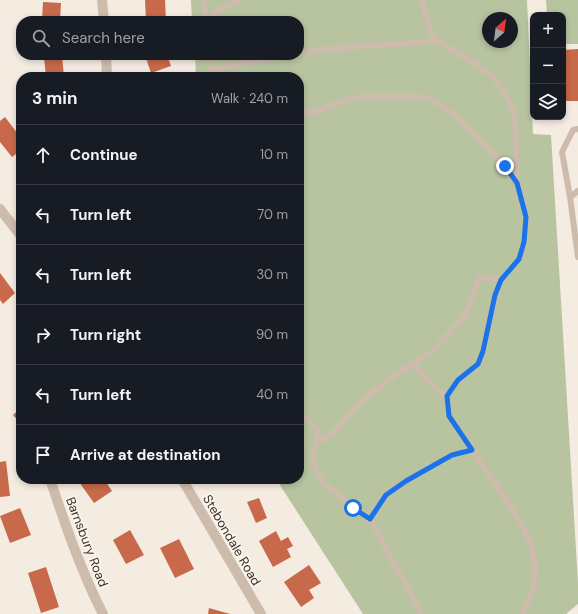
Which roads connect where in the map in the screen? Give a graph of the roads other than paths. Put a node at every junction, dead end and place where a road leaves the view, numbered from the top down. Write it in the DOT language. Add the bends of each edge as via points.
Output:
graph roads {
  1 [pos="102,0"];
  2 [pos="203,0"];
  3 [pos="239,0"];
  4 [pos="422,0"];
  5 [pos="104,16"];
  6 [pos="207,16"];
  7 [pos="212,16"];
  8 [pos="439,41"];
  9 [pos="304,52"];
  10 [pos="106,60"];
  11 [pos="209,60"];
  12 [pos="260,60"];
  13 [pos="107,72"];
  14 [pos="211,72"];
  15 [pos="216,72"];
  16 [pos="304,113"];
  17 [pos="578,129"];
  18 [pos="517,183"];
  19 [pos="578,191"];
  20 [pos="570,198"];
  21 [pos="0,209"];
  22 [pos="16,230"];
  23 [pos="578,257"];
  24 [pos="501,280"];
  25 [pos="413,364"];
  26 [pos="447,396"];
  27 [pos="304,416"];
  28 [pos="317,443"];
  29 [pos="472,450"];
  30 [pos="52,484"];
  31 [pos="185,484"];
  32 [pos="370,519"];
  33 [pos="103,614"];
  34 [pos="261,614"];
  35 [pos="422,614"];
  36 [pos="522,614"];
  1 -- 5 [label="street"];
  2 -- 6 [label="lane"];
  3 -- 7 [label="lane"];
  4 -- 8 [label="lane" via="434,39"];
  8 -- 9 [label="lane"];
  8 -- 18 [label="lane" via="494,78 508,98 515,118"];
  10 -- 13 [label="street"];
  11 -- 14 [label="lane"];
  12 -- 15 [label="lane" via="236,64"];
  16 -- 18 [label="lane" via="365,96 430,98 453,114 505,166"];
  17 -- 20 [label="lane" via="573,130 562,152"];
  18 -- 24 [label="lane" via="526,217 524,242 519,259"];
  19 -- 20 [label="lane"];
  20 -- 23 [label="lane"];
  21 -- 22 [label="street"];
  24 -- 25 [label="lane" via="480,277 464,317 430,353"];
  24 -- 26 [label="lane" via="478,364 458,380"];
  25 -- 26 [label="lane" via="439,392"];
  25 -- 28 [label="lane" via="364,399 332,434"];
  26 -- 29 [label="lane" via="449,416"];
  27 -- 28 [label="lane" via="318,433"];
  28 -- 32 [label="lane" via="312,457 316,470 325,484"];
  29 -- 32 [label="lane" via="452,455 406,481 386,495"];
  29 -- 36 [label="lane" via="515,513 530,541 535,563 534,586"];
  30 -- 33 [label="street, Barnsbury Road"];
  31 -- 34 [label="street, Stebondale Road"];
  32 -- 35 [label="lane"];
}
